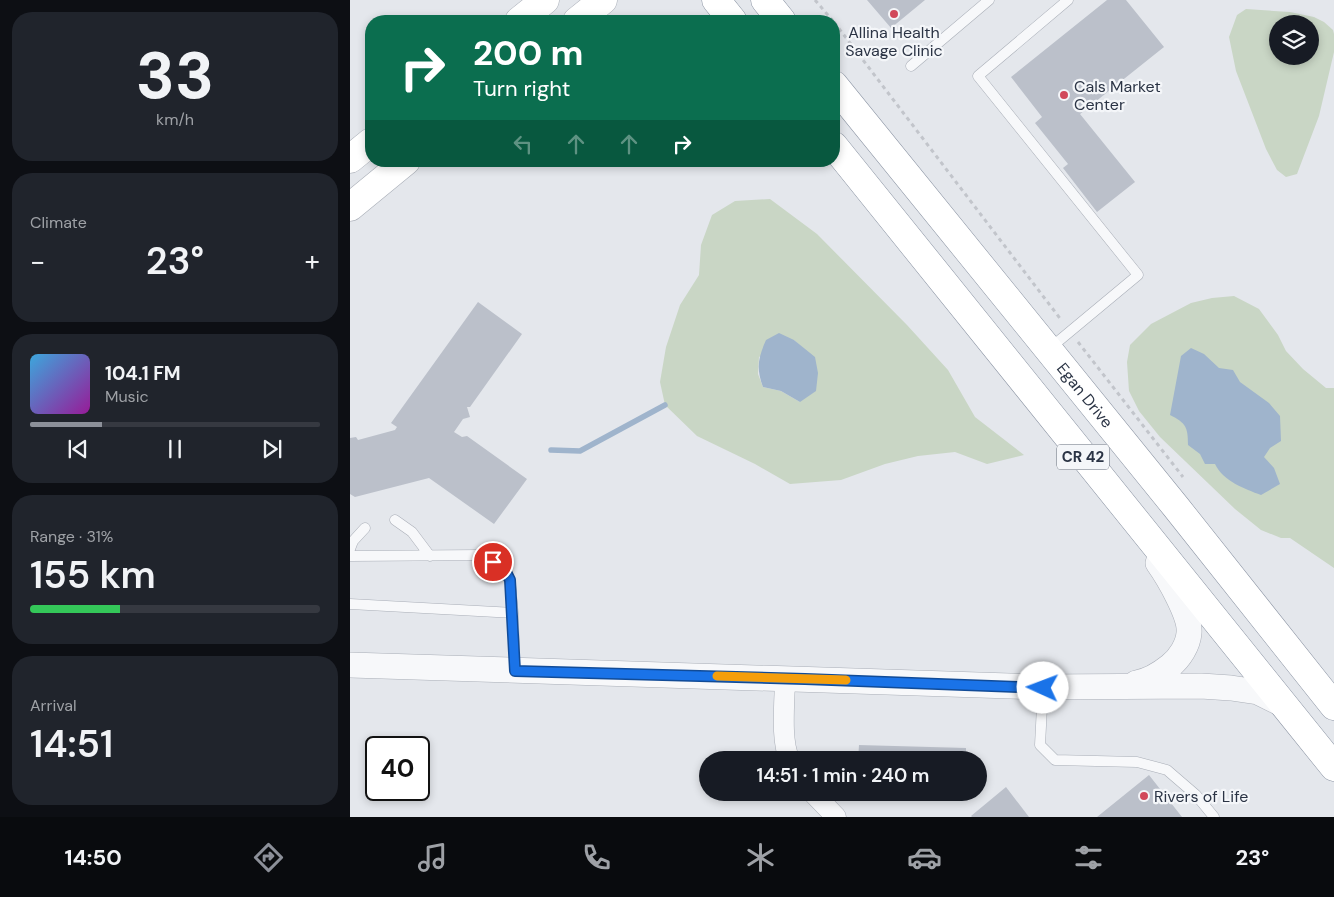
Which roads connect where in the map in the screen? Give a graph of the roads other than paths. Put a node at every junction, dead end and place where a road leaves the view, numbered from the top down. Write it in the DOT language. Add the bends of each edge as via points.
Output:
graph roads {
  1 [pos="545,0"];
  2 [pos="603,0"];
  3 [pos="716,0"];
  4 [pos="765,0"];
  5 [pos="989,0"];
  6 [pos="1068,0"];
  7 [pos="526,15"];
  8 [pos="584,15"];
  9 [pos="728,15"];
  10 [pos="777,15"];
  11 [pos="911,66"];
  12 [pos="840,92"];
  13 [pos="365,147"];
  14 [pos="840,153"];
  15 [pos="350,159"];
  16 [pos="399,167"];
  17 [pos="350,207"];
  18 [pos="1048,350"];
  19 [pos="1116,498"];
  20 [pos="395,520"];
  21 [pos="365,528"];
  22 [pos="350,549"];
  23 [pos="350,556"];
  24 [pos="430,556"];
  25 [pos="350,604"];
  26 [pos="513,613"];
  27 [pos="350,665"];
  28 [pos="515,671"];
  29 [pos="786,678"];
  30 [pos="1121,687"];
  31 [pos="1043,688"];
  32 [pos="1284,705"];
  33 [pos="1334,706"];
  34 [pos="787,751"];
  35 [pos="1334,766"];
  36 [pos="821,801"];
  37 [pos="836,817"];
  38 [pos="1214,817"];
  1 -- 7 [label="main road"];
  2 -- 8 [label="main road"];
  3 -- 9 [label="main road"];
  4 -- 10 [label="main road"];
  5 -- 11 [label="lane"];
  6 -- 18 [label="lane" via="978,76 1138,275"];
  12 -- 18 [label="main road, Egan Drive / CR 42"];
  13 -- 15 [label="main road"];
  14 -- 19 [label="main road, CR 42"];
  16 -- 17 [label="main road"];
  18 -- 33 [label="main road, Egan Drive / CR 42"];
  19 -- 30 [label="street" via="1171,582 1189,631 1176,661 1162,673 1145,682"];
  19 -- 32 [label="main road, CR 42"];
  20 -- 24 [label="lane" via="412,532"];
  21 -- 22 [label="lane"];
  23 -- 24 [label="lane"];
  24 -- 26 [label="lane" via="482,555 504,568 510,580"];
  25 -- 26 [label="lane"];
  26 -- 28 [label="lane"];
  27 -- 28 [label="street"];
  28 -- 29 [label="street"];
  29 -- 31 [label="street"];
  29 -- 34 [label="street" via="784,730"];
  30 -- 31 [label="street"];
  30 -- 32 [label="street" via="1230,688 1258,692"];
  31 -- 38 [label="lane" via="1040,746 1055,760 1137,762 1167,770 1196,795"];
  32 -- 35 [label="main road, CR 42"];
  36 -- 37 [label="street"];
}
